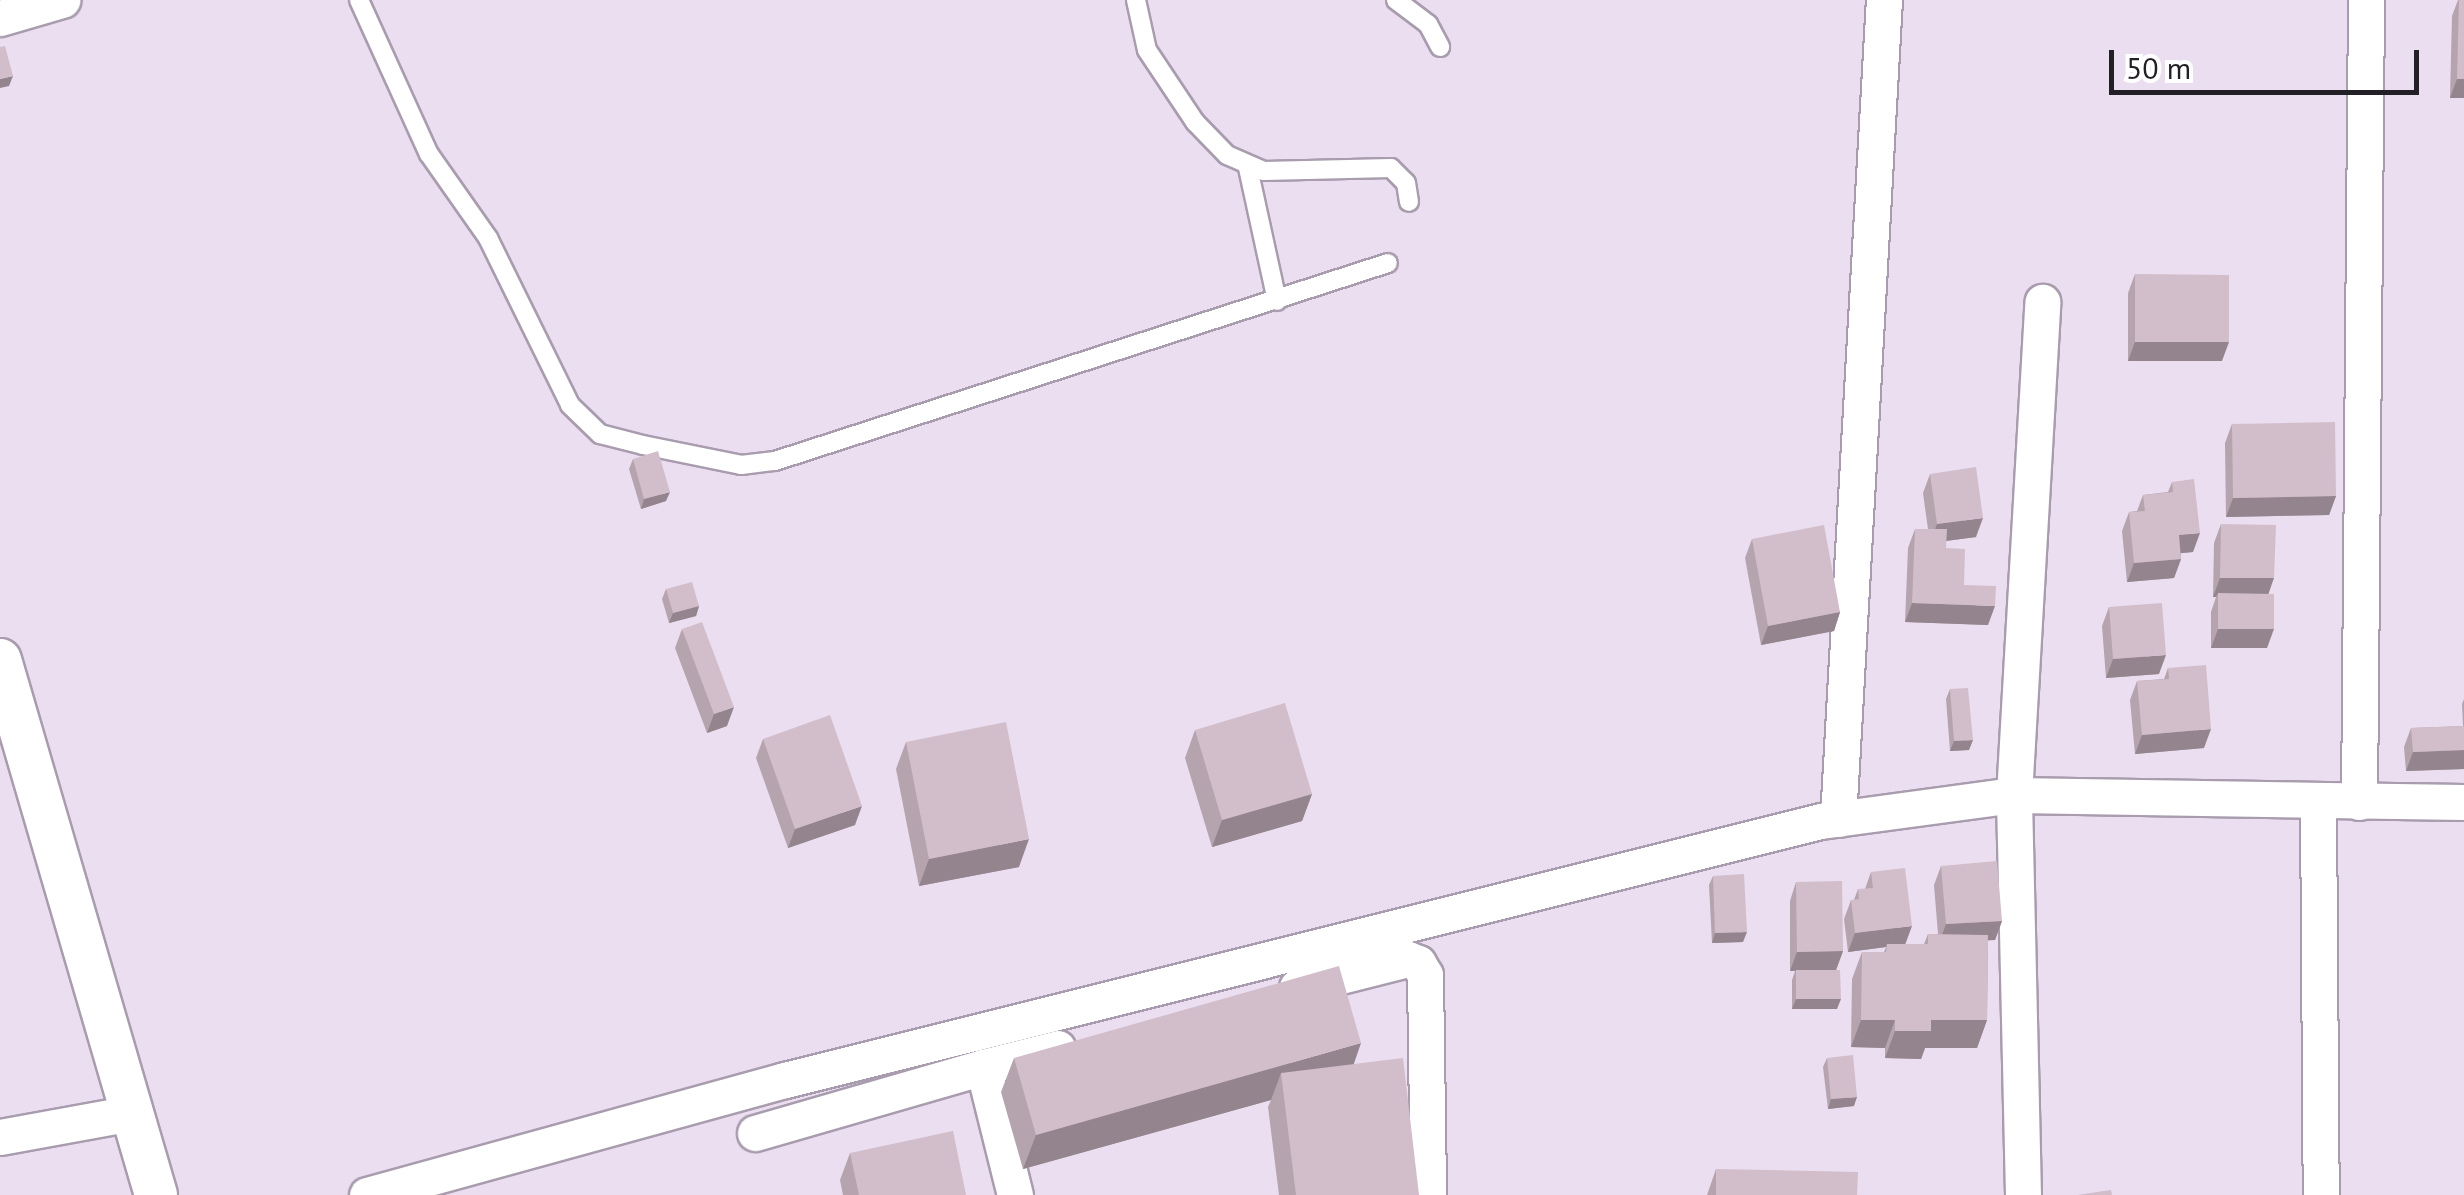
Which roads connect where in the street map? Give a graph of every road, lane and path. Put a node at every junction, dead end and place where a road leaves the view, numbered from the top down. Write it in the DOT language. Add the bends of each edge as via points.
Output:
graph roads {
  1 [pos="62,0"];
  2 [pos="360,0"];
  3 [pos="1136,0"];
  4 [pos="1396,0"];
  5 [pos="1884,0"];
  6 [pos="2366,0"];
  7 [pos="0,18"];
  8 [pos="1440,46"];
  9 [pos="1248,168"];
  10 [pos="1409,202"];
  11 [pos="1388,263"];
  12 [pos="1277,300"];
  13 [pos="2042,302"];
  14 [pos="0,660"];
  15 [pos="2014,795"];
  16 [pos="2359,802"];
  17 [pos="2464,802"];
  18 [pos="2318,804"];
  19 [pos="1838,819"];
  20 [pos="984,1067"];
  21 [pos="132,1113"];
  22 [pos="755,1134"];
  23 [pos="0,1137"];
  24 [pos="158,1188"];
  25 [pos="367,1195"];
  26 [pos="1015,1195"];
  27 [pos="1428,1195"];
  28 [pos="2023,1195"];
  29 [pos="2321,1195"];
  1 -- 7 [label="street"];
  2 -- 12 [label="lane" via="429,154 488,238 570,404 600,434 740,465 774,461"];
  3 -- 9 [label="lane" via="1147,50 1161,73 1195,122"];
  4 -- 8 [label="lane" via="1428,24"];
  5 -- 19 [label="street"];
  6 -- 16 [label="street"];
  9 -- 10 [label="lane" via="1391,168 1406,184"];
  9 -- 12 [label="lane"];
  11 -- 12 [label="lane"];
  13 -- 15 [label="street"];
  14 -- 21 [label="street"];
  15 -- 18 [label="street"];
  15 -- 19 [label="street"];
  15 -- 28 [label="street"];
  16 -- 17 [label="street"];
  16 -- 18 [label="street"];
  18 -- 29 [label="street"];
  19 -- 25 [label="street" via="803,1075"];
  20 -- 22 [label="street"];
  20 -- 26 [label="street"];
  20 -- 27 [label="street" via="1408,959 1425,975"];
  21 -- 23 [label="street"];
  21 -- 24 [label="street"];
}
